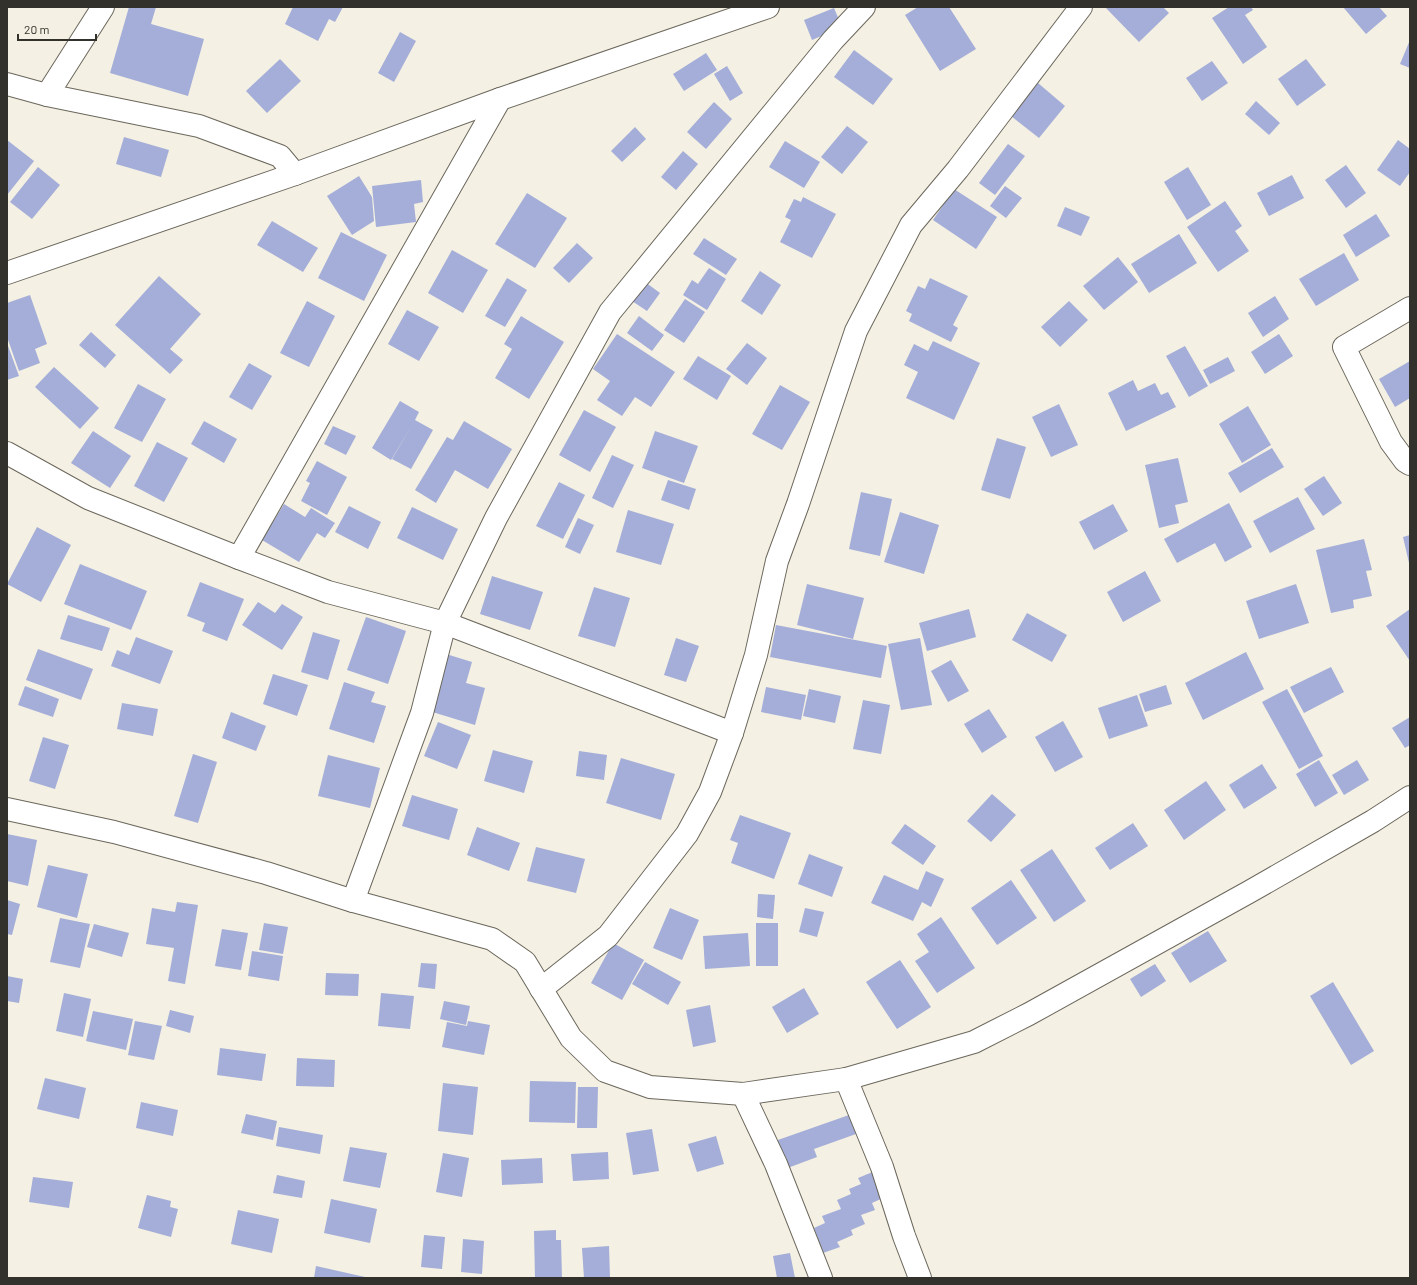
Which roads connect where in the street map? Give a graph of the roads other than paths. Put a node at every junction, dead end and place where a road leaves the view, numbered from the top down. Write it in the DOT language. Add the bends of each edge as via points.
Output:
graph roads {
  1 [pos="103,7"];
  2 [pos="768,7"];
  3 [pos="864,7"];
  4 [pos="1081,7"];
  5 [pos="7,84"];
  6 [pos="47,95"];
  7 [pos="500,98"];
  8 [pos="295,174"];
  9 [pos="7,273"];
  10 [pos="1410,308"];
  11 [pos="7,453"];
  12 [pos="1410,464"];
  13 [pos="239,558"];
  14 [pos="445,623"];
  15 [pos="732,733"];
  16 [pos="1410,797"];
  17 [pos="7,809"];
  18 [pos="353,901"];
  19 [pos="541,989"];
  20 [pos="846,1079"];
  21 [pos="743,1094"];
  22 [pos="821,1278"];
  23 [pos="920,1278"];
  1 -- 6 [label="main road"];
  2 -- 7 [label="main road"];
  3 -- 14 [label="main road" via="833,40 610,312 496,518"];
  4 -- 15 [label="main road" via="958,169 911,225 856,331 777,561 756,655"];
  5 -- 6 [label="main road"];
  6 -- 8 [label="main road" via="199,126 280,156"];
  7 -- 8 [label="main road"];
  7 -- 13 [label="main road"];
  8 -- 9 [label="main road"];
  10 -- 12 [label="main road" via="1344,347 1391,442"];
  11 -- 13 [label="main road" via="88,498"];
  13 -- 14 [label="main road" via="328,592"];
  14 -- 15 [label="main road"];
  14 -- 18 [label="main road" via="422,713"];
  15 -- 19 [label="main road" via="710,792 687,834 608,936"];
  16 -- 20 [label="main road" via="1249,892 974,1042"];
  17 -- 18 [label="main road" via="114,832 266,873"];
  18 -- 19 [label="main road" via="492,939 525,962"];
  19 -- 21 [label="main road" via="570,1038 605,1071 650,1087"];
  20 -- 21 [label="main road"];
  20 -- 23 [label="main road" via="882,1167"];
  21 -- 22 [label="main road" via="776,1164"];
}
